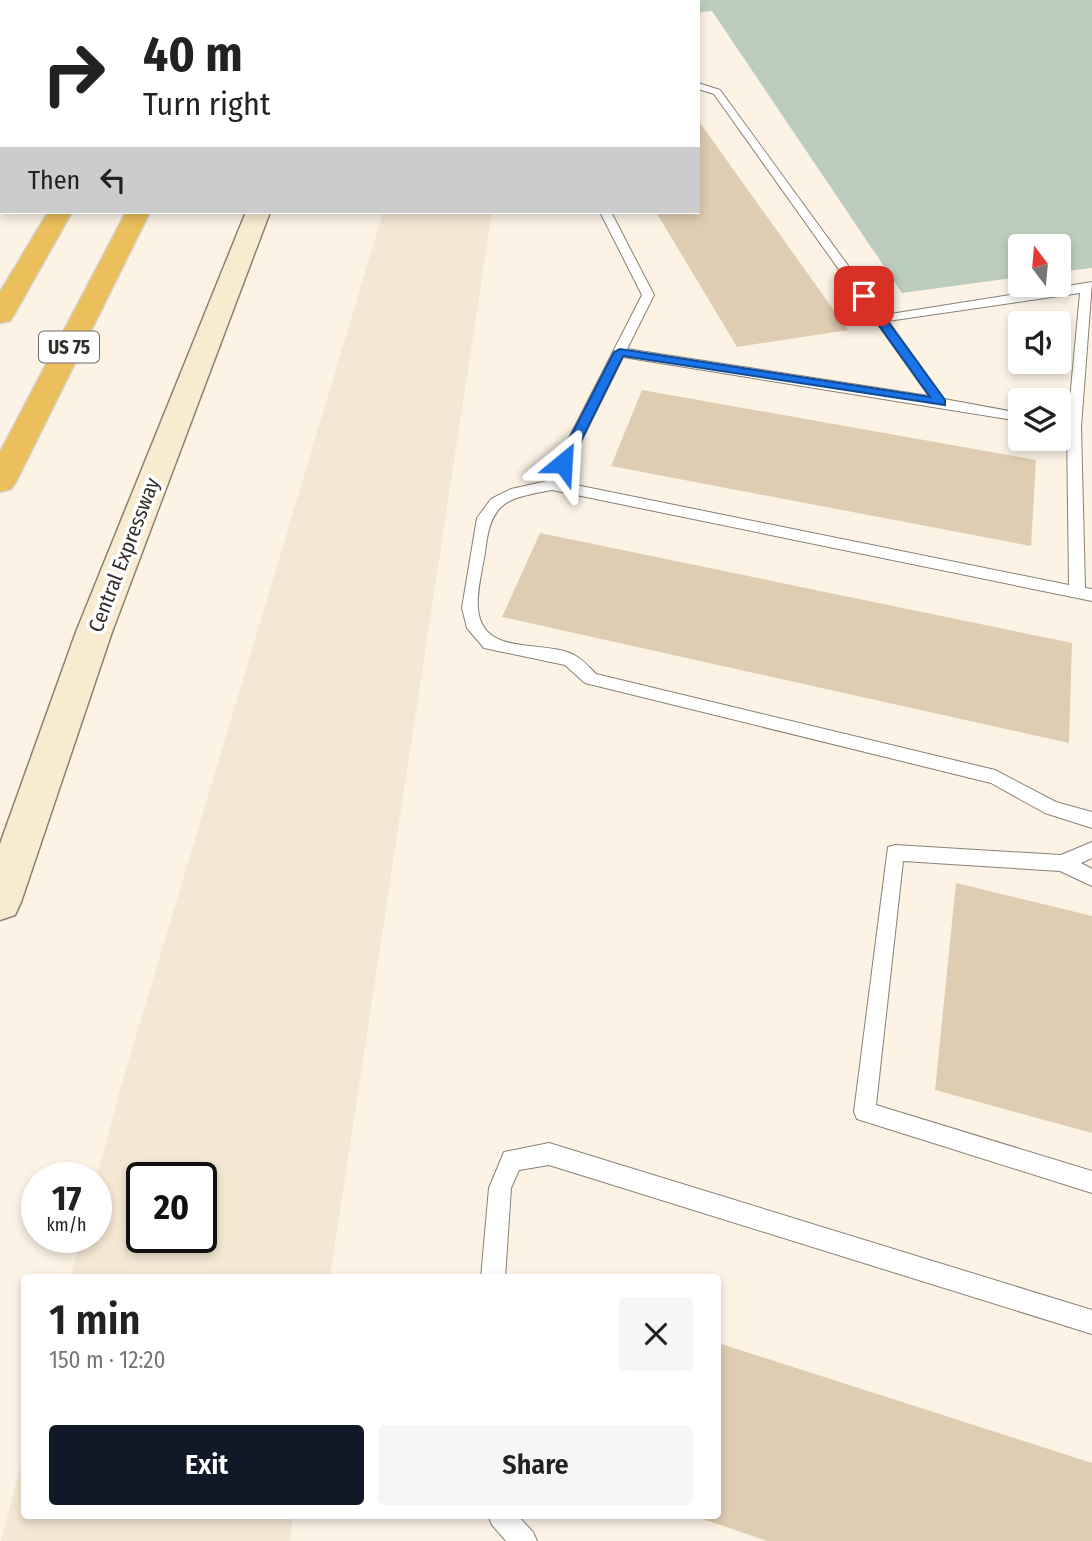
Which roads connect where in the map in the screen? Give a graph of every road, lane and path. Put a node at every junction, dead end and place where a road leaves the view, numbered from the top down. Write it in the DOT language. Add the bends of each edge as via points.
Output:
graph roads {
  1 [pos="700,87"];
  2 [pos="59,214"];
  3 [pos="137,214"];
  4 [pos="257,214"];
  5 [pos="606,214"];
  6 [pos="1089,287"];
  7 [pos="0,315"];
  8 [pos="880,319"];
  9 [pos="620,352"];
  10 [pos="940,402"];
  11 [pos="1008,415"];
  12 [pos="1071,426"];
  13 [pos="1074,427"];
  14 [pos="0,482"];
  15 [pos="552,485"];
  16 [pos="1084,593"];
  17 [pos="1092,820"];
  18 [pos="1092,850"];
  19 [pos="1062,863"];
  20 [pos="1092,878"];
  21 [pos="2,898"];
  22 [pos="1092,1182"];
  23 [pos="493,1274"];
  24 [pos="1092,1322"];
  25 [pos="504,1519"];
  26 [pos="524,1541"];
  1 -- 8 [label="lane" via="717,92"];
  2 -- 7 [label="highway"];
  3 -- 14 [label="highway, US 75"];
  4 -- 21 [label="main road, Central Expressway" via="94,632"];
  5 -- 9 [label="lane" via="648,295"];
  6 -- 8 [label="lane"];
  6 -- 13 [label="lane"];
  8 -- 10 [label="lane"];
  9 -- 10 [label="lane"];
  9 -- 15 [label="lane"];
  10 -- 11 [label="lane"];
  12 -- 13 [label="lane"];
  13 -- 16 [label="lane"];
  15 -- 16 [label="lane"];
  15 -- 17 [label="lane" via="516,492 496,502 481,522 470,608 475,628 490,644 570,660 592,679 995,776 1051,808"];
  18 -- 19 [label="lane"];
  19 -- 20 [label="lane"];
  19 -- 22 [label="lane" via="895,853 865,1112"];
  23 -- 24 [label="lane" via="499,1188 512,1160 549,1154"];
  25 -- 26 [label="lane"];
}
